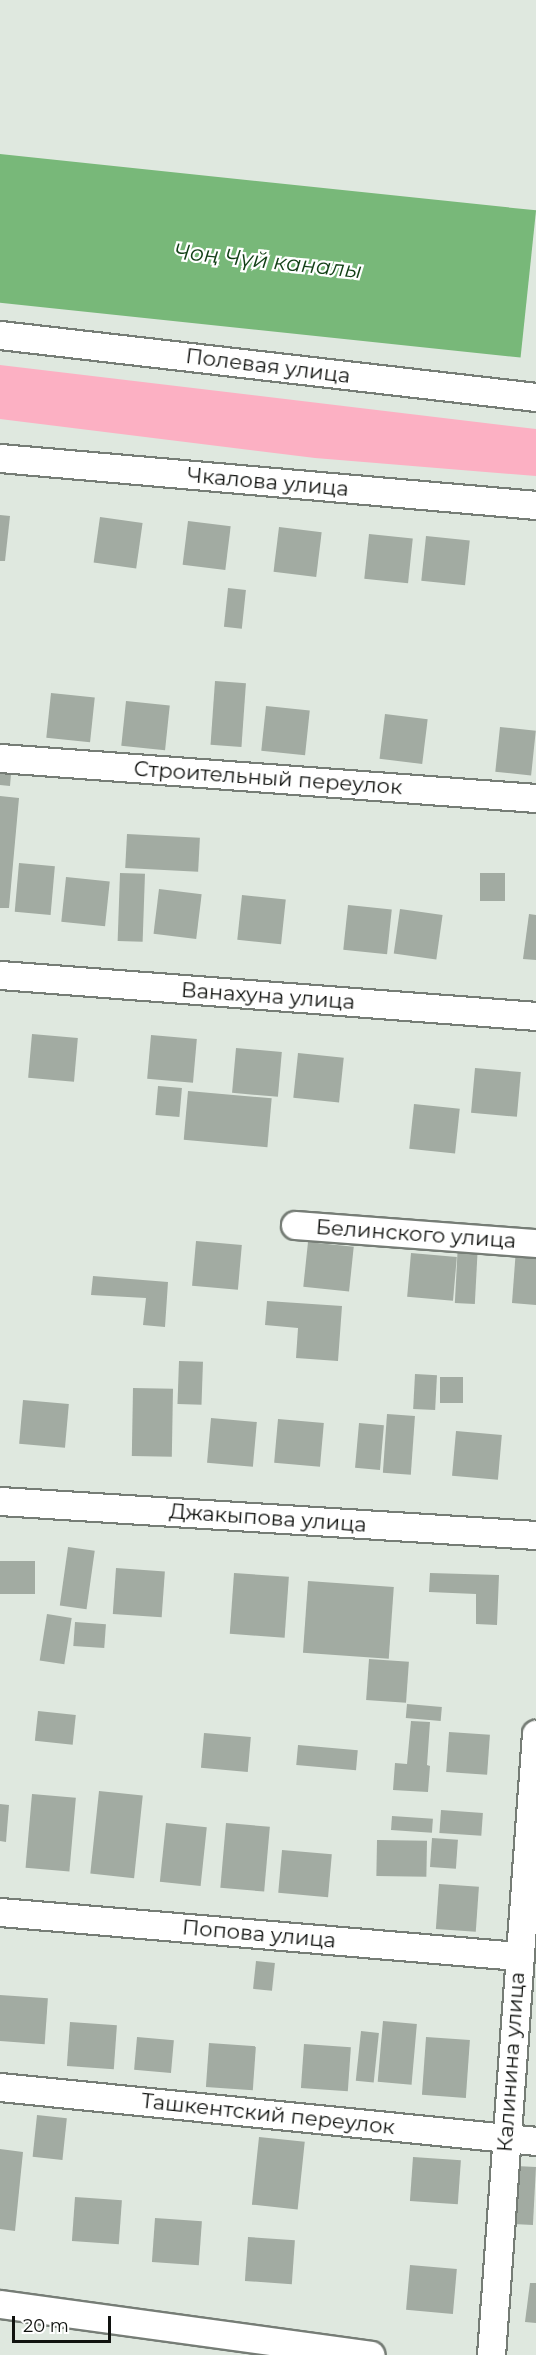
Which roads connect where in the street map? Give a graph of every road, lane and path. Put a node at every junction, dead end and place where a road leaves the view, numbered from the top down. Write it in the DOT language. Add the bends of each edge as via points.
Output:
graph roads {
  1 [pos="0,335"];
  2 [pos="536,397"];
  3 [pos="0,458"];
  4 [pos="536,505"];
  5 [pos="0,758"];
  6 [pos="536,798"];
  7 [pos="0,975"];
  8 [pos="536,1016"];
  9 [pos="295,1226"];
  10 [pos="536,1243"];
  11 [pos="0,1500"];
  12 [pos="536,1535"];
  13 [pos="536,1734"];
  14 [pos="0,1912"];
  15 [pos="518,1956"];
  16 [pos="0,2087"];
  17 [pos="507,2139"];
  18 [pos="536,2141"];
  19 [pos="0,2304"];
  20 [pos="205,2344"];
  21 [pos="371,2355"];
  22 [pos="491,2355"];
  1 -- 2 [label="street, Полевая улица"];
  3 -- 4 [label="street, Чкалова улица"];
  5 -- 6 [label="street, Строительный переулок"];
  7 -- 8 [label="street, Ванахуна улица"];
  9 -- 10 [label="street, Белинского улица"];
  11 -- 12 [label="street, Джакыпова улица"];
  13 -- 15 [label="street, Калинина улица"];
  14 -- 15 [label="street, Попова улица"];
  15 -- 17 [label="street, Калинина улица"];
  16 -- 17 [label="street, Ташкентский переулок"];
  17 -- 18 [label="street, Ташкентский переулок"];
  17 -- 22 [label="street, Калинина улица"];
  19 -- 20 [label="street"];
  20 -- 21 [label="street"];
}
